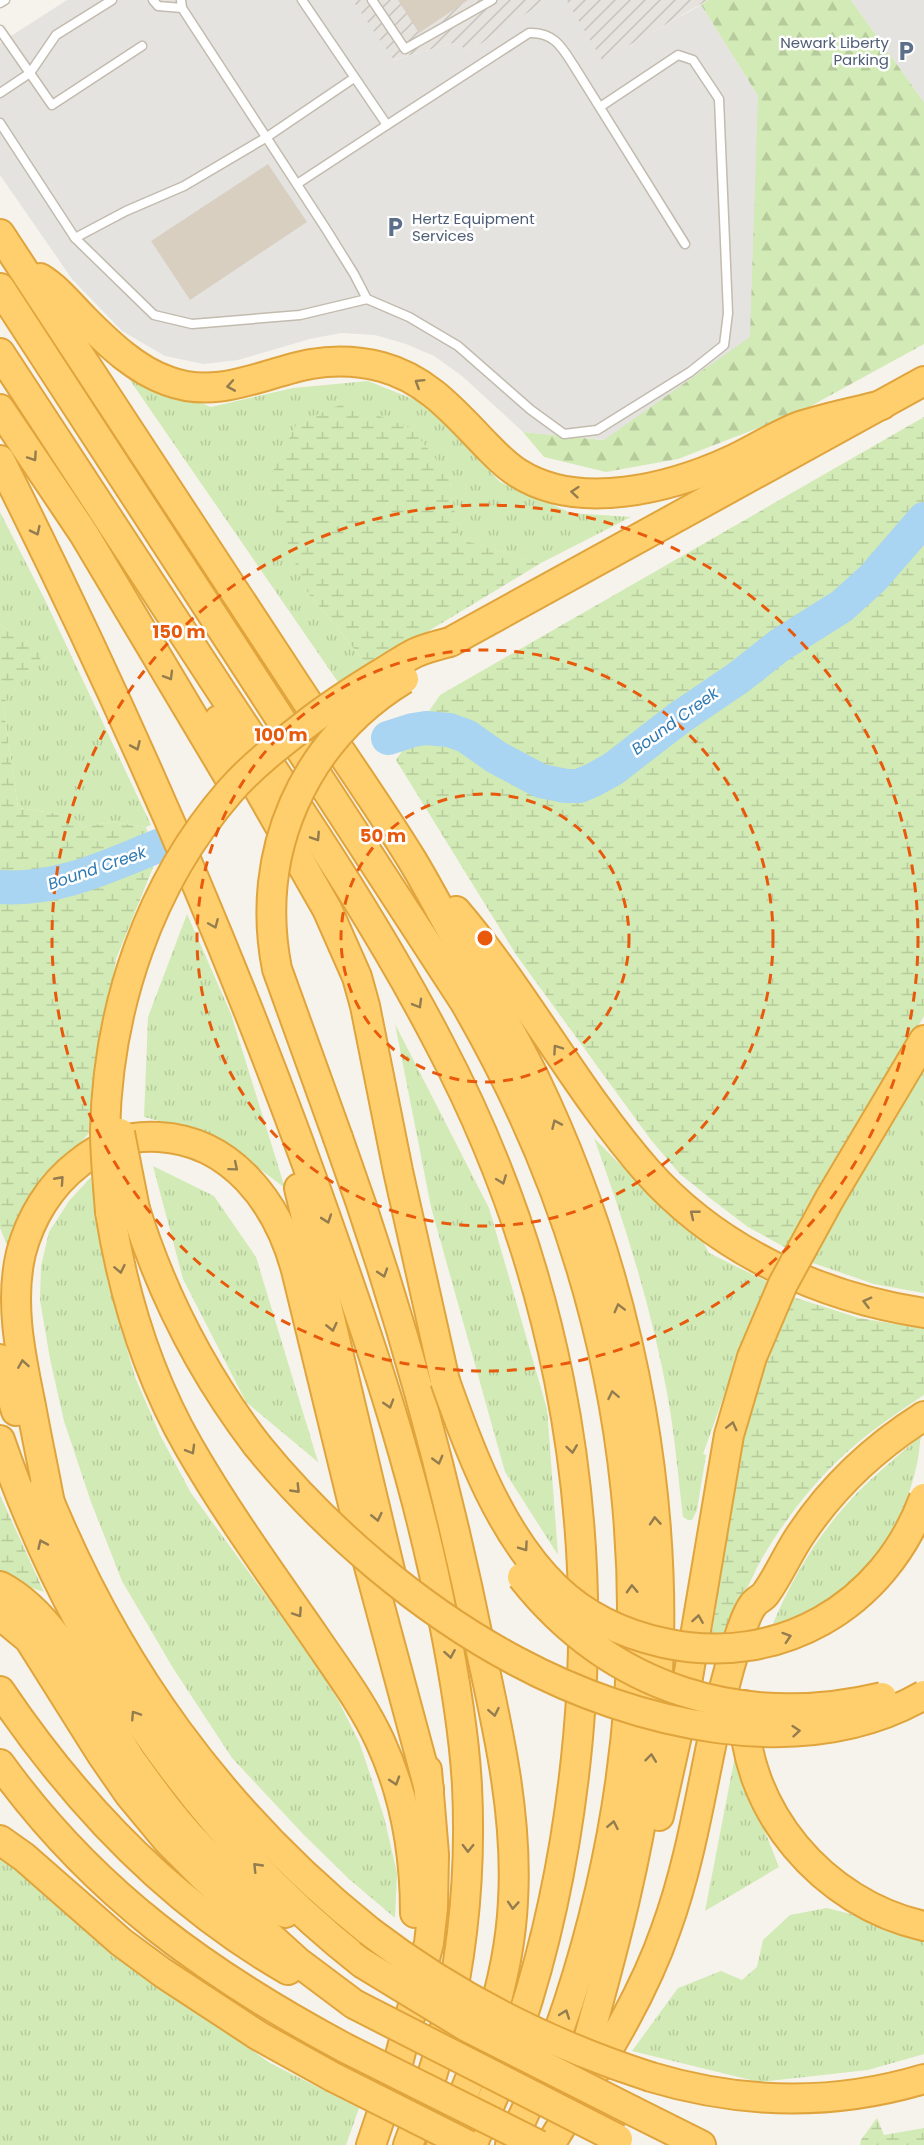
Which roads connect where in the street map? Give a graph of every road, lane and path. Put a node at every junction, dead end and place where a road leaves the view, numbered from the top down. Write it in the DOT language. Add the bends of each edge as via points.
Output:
graph roads {
  1 [pos="5,0"];
  2 [pos="111,0"];
  3 [pos="153,0"];
  4 [pos="169,0"];
  5 [pos="302,0"];
  6 [pos="372,0"];
  7 [pos="492,0"];
  8 [pos="0,3"];
  9 [pos="182,3"];
  10 [pos="0,30"];
  11 [pos="142,46"];
  12 [pos="30,73"];
  13 [pos="354,78"];
  14 [pos="0,93"];
  15 [pos="600,107"];
  16 [pos="0,123"];
  17 [pos="387,125"];
  18 [pos="267,137"];
  19 [pos="297,184"];
  20 [pos="0,234"];
  21 [pos="75,238"];
  22 [pos="685,244"];
  23 [pos="23,268"];
  24 [pos="0,288"];
  25 [pos="367,299"];
  26 [pos="0,354"];
  27 [pos="924,381"];
  28 [pos="882,405"];
  29 [pos="0,409"];
  30 [pos="0,460"];
  31 [pos="78,472"];
  32 [pos="450,642"];
  33 [pos="411,858"];
  34 [pos="924,1040"];
  35 [pos="270,1066"];
  36 [pos="398,1171"];
  37 [pos="122,1210"];
  38 [pos="924,1313"];
  39 [pos="0,1359"];
  40 [pos="445,1381"];
  41 [pos="924,1416"];
  42 [pos="0,1440"];
  43 [pos="924,1498"];
  44 [pos="50,1504"];
  45 [pos="0,1586"];
  46 [pos="765,1595"];
  47 [pos="0,1615"];
  48 [pos="924,1684"];
  49 [pos="0,1690"];
  50 [pos="924,1695"];
  51 [pos="0,1764"];
  52 [pos="429,1789"];
  53 [pos="0,1840"];
  54 [pos="924,1926"];
  55 [pos="362,1963"];
  56 [pos="354,2004"];
  57 [pos="588,2040"];
  58 [pos="400,2053"];
  59 [pos="924,2079"];
  60 [pos="624,2142"];
  61 [pos="371,2145"];
  62 [pos="408,2145"];
  63 [pos="441,2145"];
  64 [pos="470,2145"];
  65 [pos="510,2145"];
  66 [pos="539,2145"];
  67 [pos="544,2145"];
  68 [pos="550,2145"];
  69 [pos="701,2145"];
  1 -- 8 [label="lane"];
  2 -- 12 [label="lane" via="56,35"];
  3 -- 9 [label="lane" via="158,6"];
  4 -- 9 [label="lane"];
  5 -- 13 [label="lane"];
  6 -- 7 [label="lane" via="405,49"];
  9 -- 18 [label="lane"];
  10 -- 12 [label="lane"];
  11 -- 12 [label="lane" via="52,105"];
  12 -- 14 [label="lane"];
  13 -- 17 [label="lane"];
  13 -- 18 [label="lane"];
  15 -- 17 [label="lane" via="560,44 550,36 529,33"];
  15 -- 22 [label="lane"];
  15 -- 25 [label="lane" via="678,55 693,60 719,99 728,313 724,345 690,372 597,430 564,434 458,346 409,317"];
  16 -- 21 [label="lane"];
  17 -- 19 [label="lane"];
  18 -- 19 [label="lane"];
  18 -- 21 [label="lane" via="184,186"];
  19 -- 25 [label="lane"];
  20 -- 23 [label="highway"];
  21 -- 25 [label="lane" via="154,315 192,324 300,315"];
  28 -- 23 [label="highway, one-way" via="799,427 730,460 669,482 617,492 569,492 515,471 424,386 381,367 318,363 224,387 191,387 158,377 110,344 49,283"];
  23 -- 33 [label="highway"];
  65 -- 24 [label="highway, one-way" via="550,2052 586,1944 616,1810 629,1715 633,1599 627,1494 605,1357 587,1288 537,1147 464,1001"];
  26 -- 31 [label="highway"];
  27 -- 28 [label="highway"];
  28 -- 32 [label="highway"];
  29 -- 36 [label="highway, one-way" via="97,556 318,927 343,983 366,1051"];
  30 -- 35 [label="highway, one-way" via="148,772 219,935"];
  31 -- 36 [label="highway" via="339,933 362,991"];
  31 -- 64 [label="highway, one-way" via="340,875 430,1024 499,1173 530,1261 552,1341 567,1412 580,1523 584,1631 577,1749 566,1838 545,1944 512,2050"];
  32 -- 37 [label="highway, bridge" via="416,652 341,698 294,733 230,791 187,847 162,892 123,999 118,1055"];
  32 -- 63 [label="highway, one-way, bridge" via="426,665 372,702 329,747 295,802 275,863 271,894 272,940 278,969 394,1307 443,1476 510,1808 513,1902 502,1977 482,2047"];
  38 -- 33 [label="highway, one-way" via="868,1303 809,1283 749,1253 689,1210 649,1172 614,1130 482,942"];
  57 -- 33 [label="highway, one-way" via="637,1846 654,1730 658,1581 644,1421 612,1281 565,1145 514,1037"];
  57 -- 34 [label="highway, one-way, bridge" via="622,1952 670,1769 727,1446 752,1357 783,1284"];
  35 -- 52 [label="highway, one-way" via="406,1639"];
  35 -- 62 [label="highway, one-way" via="336,1246 397,1432 435,1573 460,1714 468,1819 459,1960 441,2046"];
  36 -- 40 [label="highway"];
  37 -- 50 [label="highway, one-way, bridge" via="153,1263 186,1334 227,1403 285,1478 413,1593 496,1650 538,1672 629,1707 722,1728 804,1731 854,1723"];
  37 -- 58 [label="highway, one-way" via="122,1279 152,1372 180,1429 241,1530 364,1711 394,1778 409,1836 415,1896 412,1965"];
  39 -- 44 [label="highway"];
  40 -- 43 [label="highway, one-way, bridge" via="486,1484 543,1574 568,1599 596,1618 649,1640 723,1649 758,1645 808,1629 838,1611 877,1578 906,1537"];
  40 -- 48 [label="highway, bridge" via="472,1484 501,1549 545,1605 607,1656 677,1690 730,1705 763,1708 851,1704"];
  41 -- 46 [label="highway" via="886,1442 839,1485 800,1535"];
  55 -- 42 [label="highway, one-way" via="308,1918 234,1843 150,1737 70,1603 37,1534"];
  44 -- 52 [label="highway, one-way" via="24,1371 16,1299 18,1267 31,1225 62,1177 104,1146 152,1136 206,1148 228,1161 257,1189 287,1240"];
  44 -- 59 [label="highway, bridge" via="95,1599 148,1690 234,1804 323,1894 439,1980 518,2025 581,2053 651,2078 700,2090 770,2099 841,2096"];
  45 -- 55 [label="highway" via="24,1600 43,1618 132,1761 202,1848 245,1886"];
  46 -- 54 [label="highway" via="765,1610 745,1678 744,1711 748,1745 763,1793 799,1852 825,1878 870,1907"];
  46 -- 68 [label="highway" via="752,1605 734,1654 680,1884 657,1953 624,2022"];
  47 -- 56 [label="highway" via="29,1639 102,1755 168,1841 298,1962"];
  49 -- 56 [label="highway" via="82,1798 165,1880 249,1947"];
  51 -- 66 [label="highway, bridge" via="44,1822 109,1889 230,1981 345,2048"];
  52 -- 58 [label="highway" via="434,1854 431,1926 422,1976"];
  53 -- 64 [label="highway, bridge" via="170,1979 333,2077"];
  55 -- 69 [label="highway, bridge" via="467,2027"];
  56 -- 60 [label="highway, bridge"];
  57 -- 67 [label="highway"];
  58 -- 61 [label="highway"];
}
